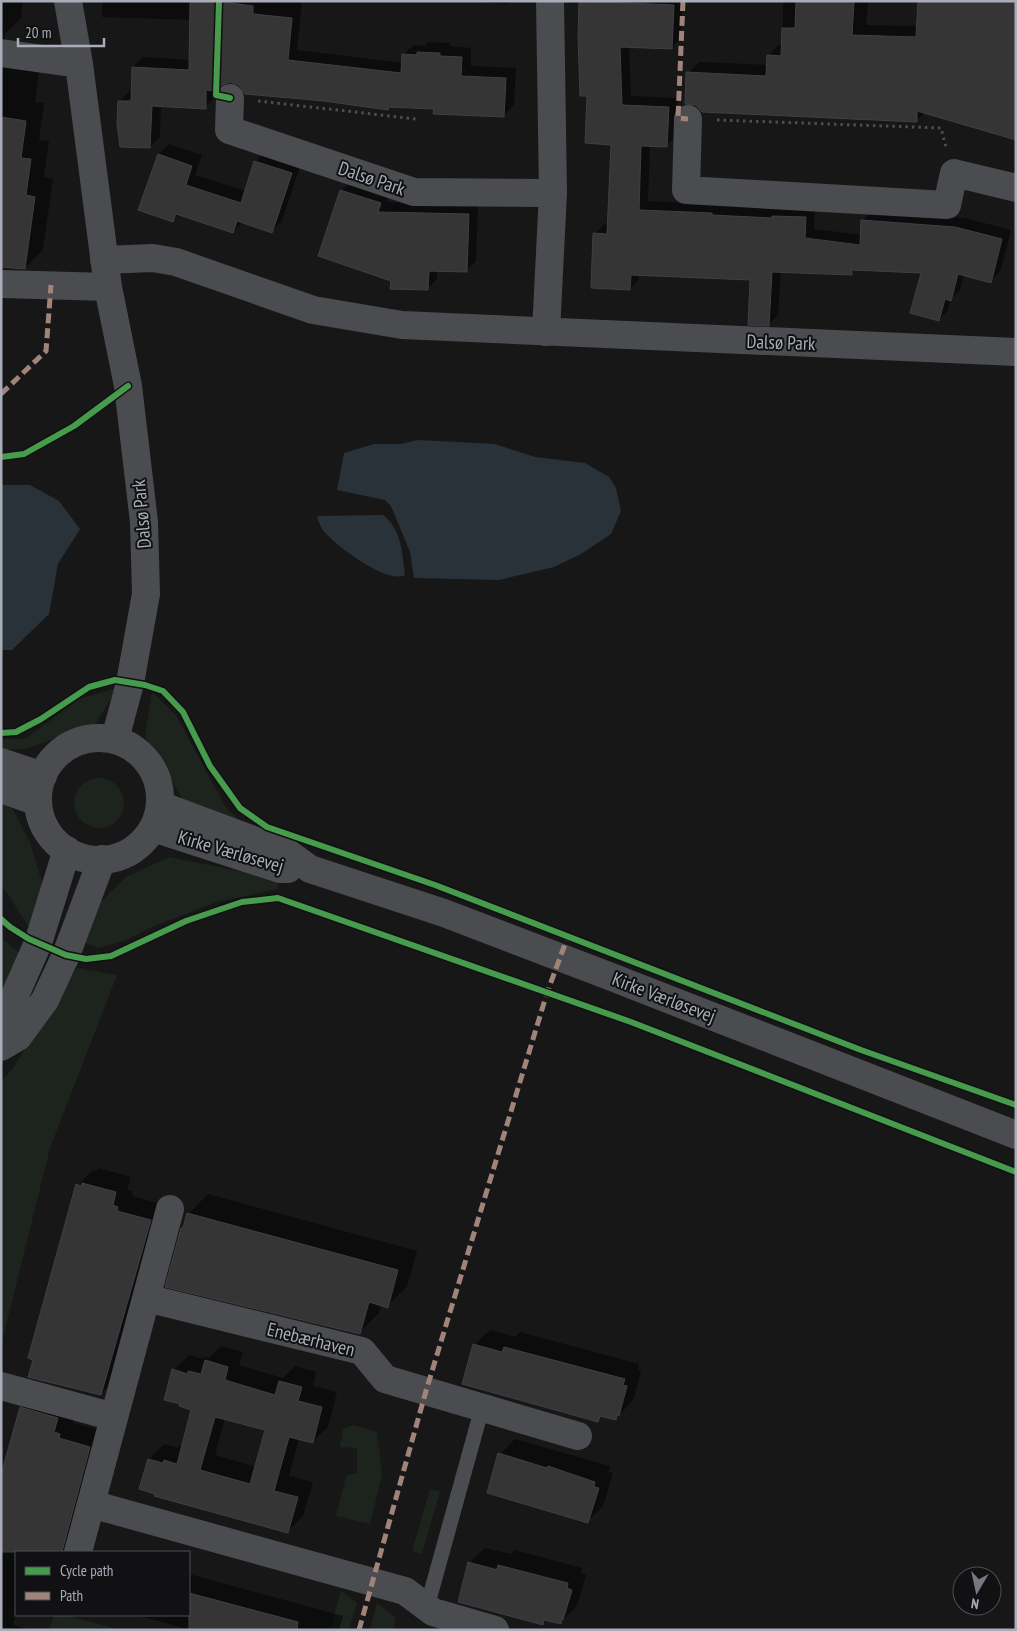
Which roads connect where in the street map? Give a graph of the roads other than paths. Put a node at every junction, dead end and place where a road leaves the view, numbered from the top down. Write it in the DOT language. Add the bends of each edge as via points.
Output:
graph roads {
  1 [pos="68,1"];
  2 [pos="550,1"];
  3 [pos="1,54"];
  4 [pos="79,64"];
  5 [pos="230,98"];
  6 [pos="688,119"];
  7 [pos="1016,188"];
  8 [pos="553,193"];
  9 [pos="104,260"];
  10 [pos="1,284"];
  11 [pos="108,287"];
  12 [pos="546,332"];
  13 [pos="1016,352"];
  14 [pos="115,740"];
  15 [pos="1,762"];
  16 [pos="43,776"];
  17 [pos="1,790"];
  18 [pos="38,802"];
  19 [pos="156,817"];
  20 [pos="67,850"];
  21 [pos="102,860"];
  22 [pos="1,1027"];
  23 [pos="1,1047"];
  24 [pos="1016,1135"];
  25 [pos="170,1209"];
  26 [pos="146,1298"];
  27 [pos="1,1386"];
  28 [pos="482,1408"];
  29 [pos="114,1417"];
  30 [pos="578,1436"];
  31 [pos="91,1504"];
  32 [pos="78,1551"];
  33 [pos="426,1607"];
  34 [pos="495,1630"];
  1 -- 4 [label="street, Dalsø Park"];
  2 -- 8 [label="street"];
  3 -- 4 [label="street"];
  4 -- 9 [label="street, Dalsø Park"];
  5 -- 8 [label="street, Dalsø Park" via="229,130 414,192"];
  6 -- 7 [label="street" via="686,190 947,205 954,173"];
  8 -- 12 [label="street"];
  9 -- 11 [label="street, Dalsø Park"];
  9 -- 12 [label="street, Dalsø Park" via="153,258 176,262 313,310 402,325"];
  10 -- 11 [label="street"];
  11 -- 14 [label="street, Dalsø Park" via="128,386 144,522 146,594 130,683"];
  12 -- 13 [label="street, Dalsø Park"];
  14 -- 16 [label="street" via="88,739 69,746 54,758"];
  14 -- 19 [label="street" via="133,748 148,761 155,773 159,785"];
  15 -- 16 [label="street"];
  16 -- 18 [label="street"];
  17 -- 18 [label="street"];
  18 -- 20 [label="street" via="48,833"];
  19 -- 21 [label="street" via="141,843 131,851"];
  19 -- 24 [label="street, Kirke Værløsevej" via="280,869 310,869 444,913"];
  20 -- 21 [label="street" via="78,856"];
  20 -- 22 [label="street" via="38,943"];
  21 -- 23 [label="street" via="45,1000 18,1038"];
  25 -- 26 [label="street"];
  26 -- 28 [label="street, Enebærhaven" via="362,1351 385,1379"];
  26 -- 29 [label="street"];
  27 -- 29 [label="street"];
  28 -- 30 [label="street, Enebærhaven"];
  28 -- 33 [label="lane"];
  29 -- 31 [label="street"];
  31 -- 32 [label="street"];
  31 -- 33 [label="street" via="405,1591"];
  33 -- 34 [label="street" via="433,1612"];
}
